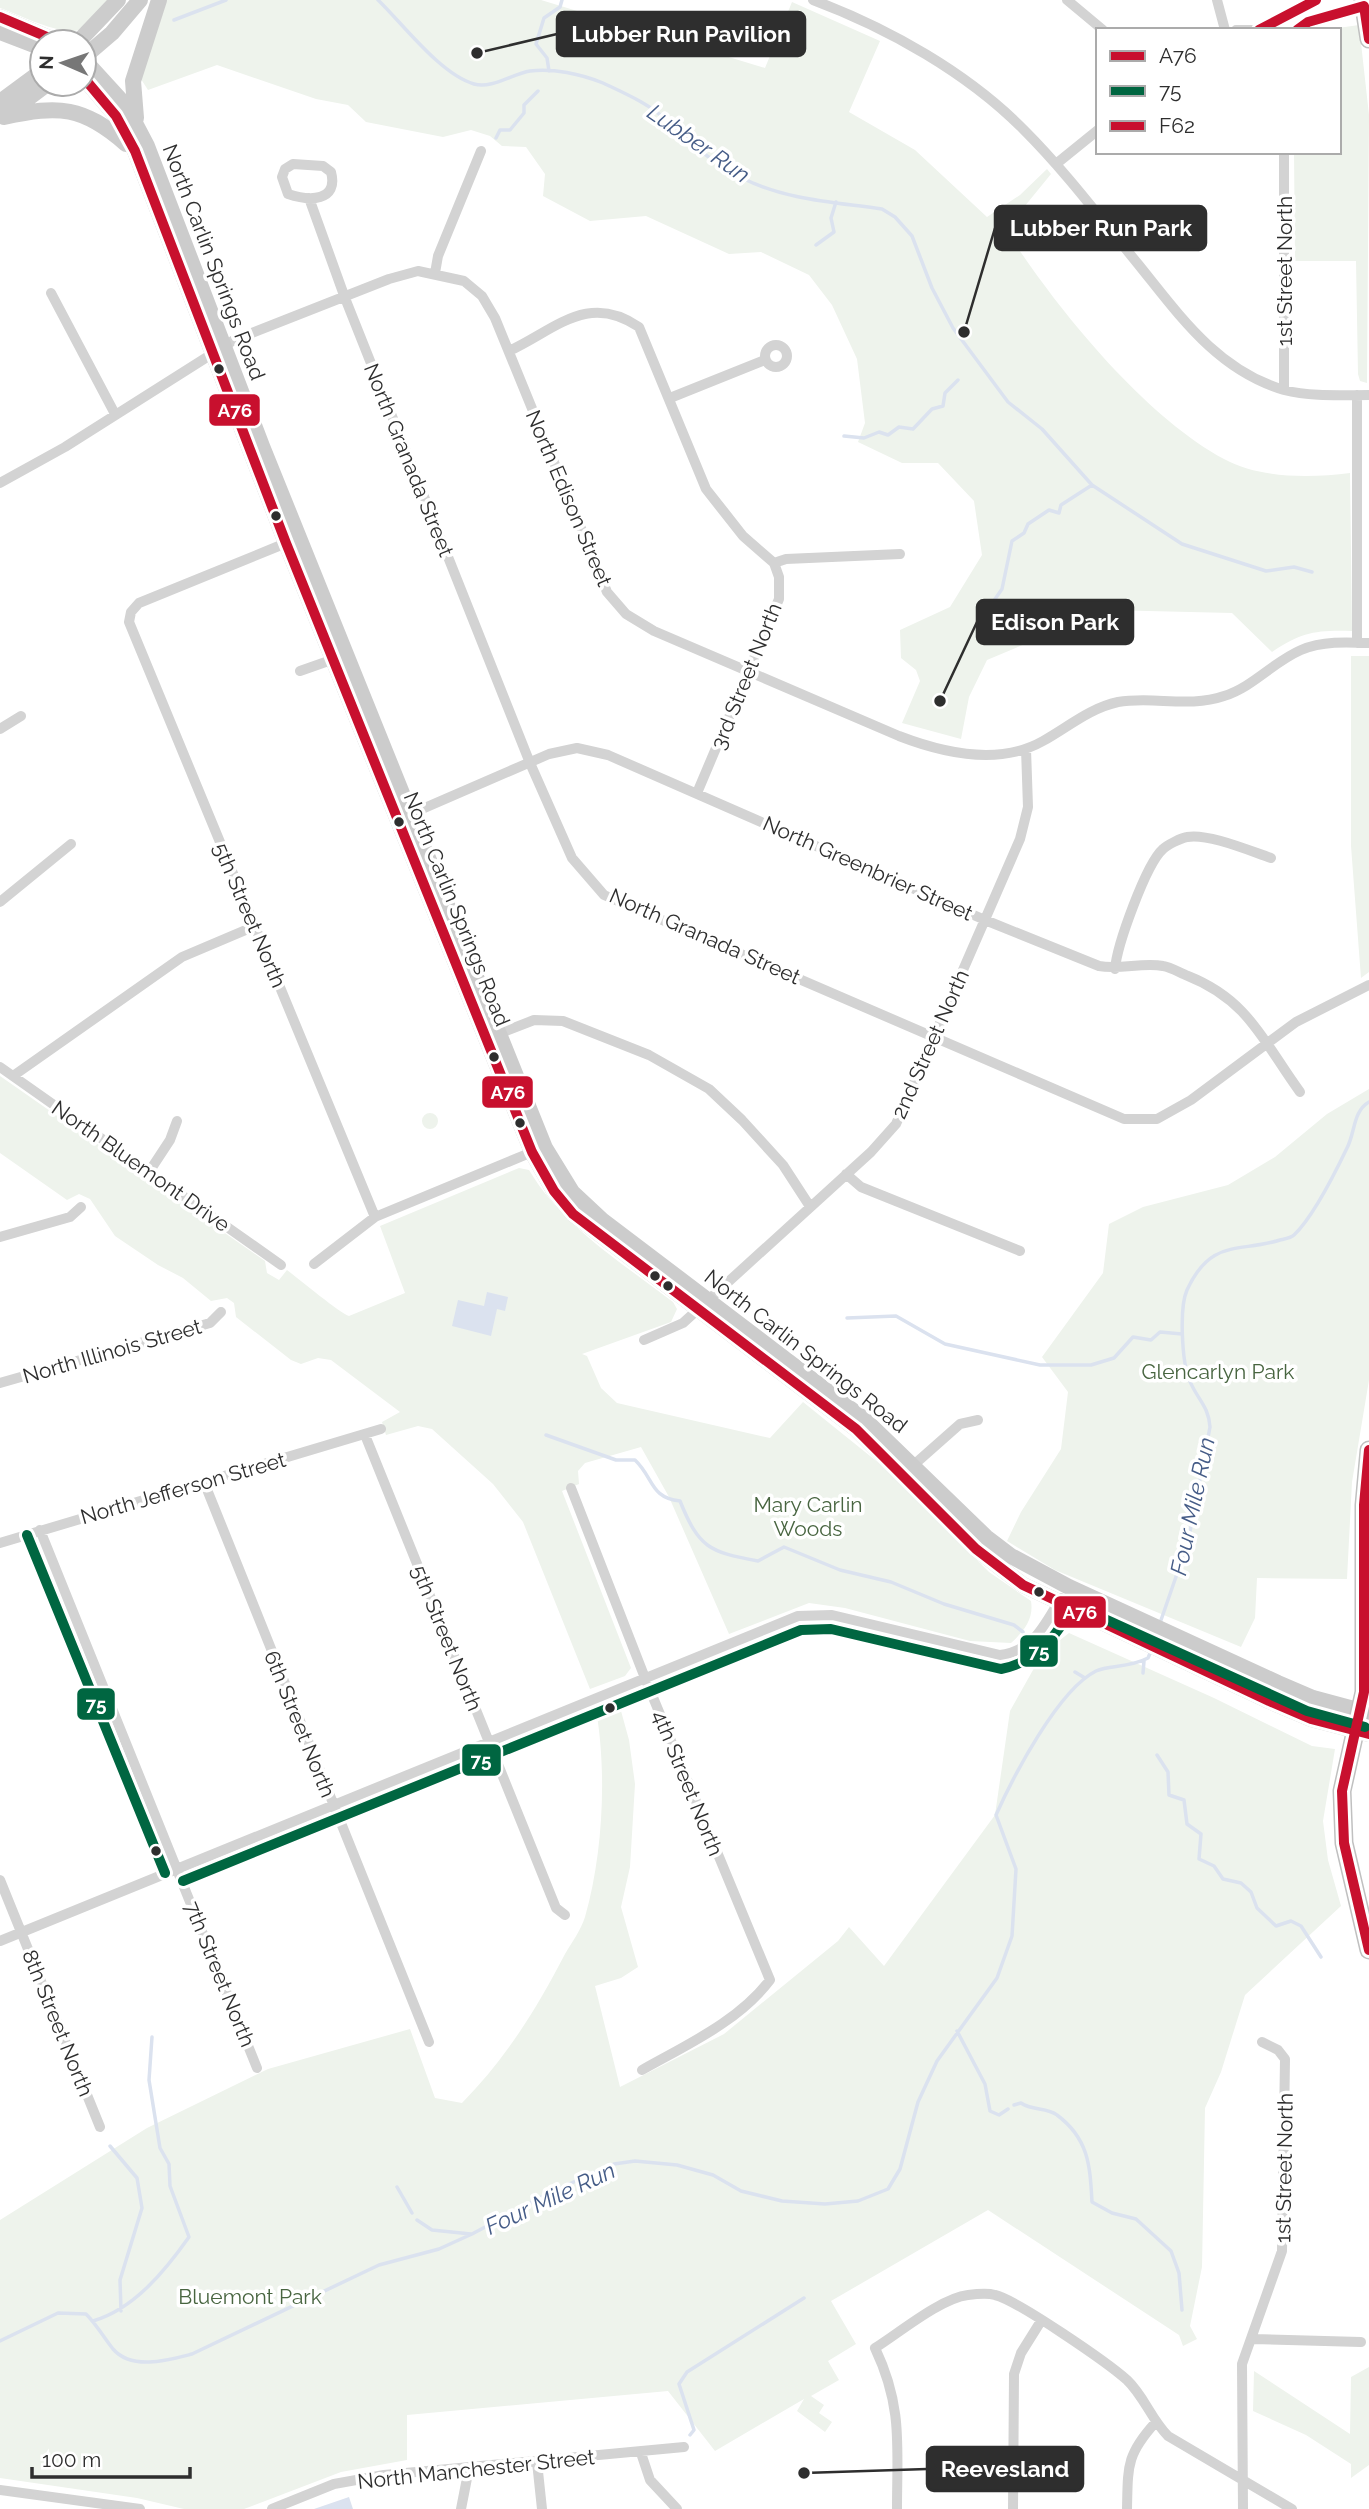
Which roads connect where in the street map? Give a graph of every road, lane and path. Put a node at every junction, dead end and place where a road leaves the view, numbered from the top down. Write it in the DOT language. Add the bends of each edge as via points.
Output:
graph roads {
  1 [pos="118,0"];
  2 [pos="140,0"];
  3 [pos="159,0"];
  4 [pos="813,0"];
  5 [pos="1067,0"];
  6 [pos="1217,0"];
  7 [pos="1316,0"];
  8 [pos="1366,3"];
  9 [pos="841,5"];
  10 [pos="0,17"];
  11 [pos="91,28"];
  12 [pos="1101,28"];
  13 [pos="1224,28"];
  14 [pos="1265,28"];
  15 [pos="1300,28"];
  16 [pos="0,32"];
  17 [pos="28,32"];
  18 [pos="1369,38"];
  19 [pos="28,39"];
  20 [pos="98,46"];
  21 [pos="28,82"];
  22 [pos="98,86"];
  23 [pos="20,88"];
  24 [pos="98,90"];
  25 [pos="0,96"];
  26 [pos="28,96"];
  27 [pos="1,113"];
  28 [pos="138,127"];
  29 [pos="1096,132"];
  30 [pos="135,151"];
  31 [pos="481,151"];
  32 [pos="1284,154"];
  33 [pos="1056,164"];
  34 [pos="309,198"];
  35 [pos="435,274"];
  36 [pos="51,293"];
  37 [pos="345,298"];
  38 [pos="219,351"];
  39 [pos="509,351"];
  40 [pos="765,360"];
  41 [pos="1284,390"];
  42 [pos="1363,395"];
  43 [pos="670,398"];
  44 [pos="115,414"];
  45 [pos="0,483"];
  46 [pos="293,540"];
  47 [pos="900,554"];
  48 [pos="774,563"];
  49 [pos="1357,643"];
  50 [pos="1369,643"];
  51 [pos="340,657"];
  52 [pos="300,671"];
  53 [pos="749,672"];
  54 [pos="21,716"];
  55 [pos="0,729"];
  56 [pos="1026,748"];
  57 [pos="530,763"];
  58 [pos="697,793"];
  59 [pos="404,816"];
  60 [pos="71,844"];
  61 [pos="1271,858"];
  62 [pos="0,902"];
  63 [pos="985,920"];
  64 [pos="255,926"];
  65 [pos="1115,969"];
  66 [pos="1369,985"];
  67 [pos="493,1036"];
  68 [pos="934,1038"];
  69 [pos="1269,1041"];
  70 [pos="0,1067"];
  71 [pos="13,1076"];
  72 [pos="1300,1092"];
  73 [pos="177,1121"];
  74 [pos="538,1150"];
  75 [pos="149,1171"];
  76 [pos="846,1174"];
  77 [pos="809,1205"];
  78 [pos="80,1207"];
  79 [pos="375,1217"];
  80 [pos="0,1237"];
  81 [pos="1020,1251"];
  82 [pos="314,1264"];
  83 [pos="281,1265"];
  84 [pos="703,1304"];
  85 [pos="221,1312"];
  86 [pos="643,1340"];
  87 [pos="0,1383"];
  88 [pos="978,1420"];
  89 [pos="382,1429"];
  90 [pos="365,1434"];
  91 [pos="1369,1450"];
  92 [pos="909,1469"];
  93 [pos="204,1482"];
  94 [pos="571,1488"];
  95 [pos="40,1530"];
  96 [pos="0,1543"];
  97 [pos="1069,1587"];
  98 [pos="1058,1603"];
  99 [pos="645,1678"];
  100 [pos="1365,1713"];
  101 [pos="1362,1733"];
  102 [pos="489,1741"];
  103 [pos="334,1807"];
  104 [pos="178,1868"];
  105 [pos="0,1880"];
  106 [pos="565,1916"];
  107 [pos="21,1933"];
  108 [pos="0,1941"];
  109 [pos="1369,1950"];
  110 [pos="429,2042"];
  111 [pos="1262,2042"];
  112 [pos="257,2068"];
  113 [pos="642,2070"];
  114 [pos="100,2127"];
  115 [pos="1041,2320"];
  116 [pos="1253,2339"];
  117 [pos="1361,2342"];
  118 [pos="1155,2423"];
  119 [pos="684,2447"];
  120 [pos="641,2453"];
  121 [pos="537,2462"];
  122 [pos="469,2468"];
  123 [pos="1242,2480"];
  124 [pos="0,2490"];
  125 [pos="140,2509"];
  126 [pos="272,2509"];
  127 [pos="461,2509"];
  128 [pos="542,2509"];
  129 [pos="677,2509"];
  130 [pos="897,2509"];
  131 [pos="1013,2509"];
  132 [pos="1127,2509"];
  133 [pos="1243,2509"];
  134 [pos="1292,2509"];
  1 -- 11 [label="main road"];
  2 -- 20 [label="main road"];
  3 -- 28 [label="main road" via="133,81"];
  4 -- 9 [label="street"];
  5 -- 12 [label="street"];
  6 -- 13 [label="street"];
  7 -- 14 [label="street"];
  8 -- 15 [label="street"];
  8 -- 18 [label="highway"];
  9 -- 33 [label="street" via="973,88 1022,128"];
  10 -- 17 [label="main road"];
  16 -- 19 [label="main road"];
  21 -- 23 [label="main road"];
  22 -- 28 [label="main road, North Carlin Springs Road"];
  23 -- 25 [label="main road"];
  23 -- 27 [label="main road"];
  24 -- 30 [label="main road, North Carlin Springs Road"];
  26 -- 27 [label="main road"];
  27 -- 30 [label="main road" via="50,108 75,111 94,118"];
  28 -- 38 [label="main road, North Carlin Springs Road"];
  29 -- 33 [label="street"];
  30 -- 38 [label="main road, North Carlin Springs Road"];
  31 -- 35 [label="street"];
  32 -- 41 [label="street, 1st Street North"];
  33 -- 41 [label="street" via="1195,334 1224,361"];
  34 -- 34 [label="street" via="327,195 332,187 331,172 323,166 293,164 285,169 283,186 288,194"];
  34 -- 37 [label="street, North Granada Street"];
  35 -- 37 [label="street, North Edison Street" via="418,271"];
  35 -- 39 [label="street, North Edison Street" via="464,281 482,296"];
  36 -- 44 [label="street"];
  37 -- 38 [label="street, North Edison Street"];
  37 -- 57 [label="street, North Granada Street"];
  38 -- 44 [label="street, North Edison Street"];
  38 -- 46 [label="main road, North Carlin Springs Road"];
  39 -- 43 [label="street" via="589,312 620,314 639,327"];
  39 -- 53 [label="street, North Edison Street" via="607,592 625,614 654,631"];
  40 -- 43 [label="street"];
  41 -- 42 [label="street"];
  42 -- 49 [label="street"];
  43 -- 48 [label="street" via="706,489 743,536"];
  44 -- 45 [label="street, North Edison Street"];
  46 -- 51 [label="main road, North Carlin Springs Road"];
  46 -- 64 [label="street, 5th Street North" via="139,603 131,612 133,634"];
  47 -- 48 [label="street"];
  48 -- 53 [label="street, 3rd Street North" via="779,599"];
  49 -- 50 [label="street, North Edison Street"];
  49 -- 56 [label="street, North Edison Street" via="1301,650 1239,690 1210,700 1133,700 1100,708"];
  51 -- 52 [label="street"];
  51 -- 59 [label="main road, North Carlin Springs Road"];
  53 -- 56 [label="street, North Edison Street" via="933,748 974,755"];
  53 -- 58 [label="street, 3rd Street North"];
  54 -- 55 [label="street"];
  56 -- 63 [label="street, 2nd Street North" via="1028,807 1020,839"];
  57 -- 58 [label="street, North Greenbrier Street" via="577,748 608,755"];
  57 -- 59 [label="street, North Greenbrier Street"];
  57 -- 68 [label="street, North Granada Street" via="572,858 604,895"];
  58 -- 63 [label="street, North Greenbrier Street"];
  59 -- 67 [label="main road, North Carlin Springs Road"];
  60 -- 62 [label="street"];
  61 -- 65 [label="street" via="1206,838 1186,837 1163,849 1117,948"];
  63 -- 65 [label="street, North Greenbrier Street"];
  63 -- 68 [label="street, 2nd Street North"];
  64 -- 71 [label="street" via="181,957"];
  64 -- 79 [label="street, 5th Street North"];
  65 -- 69 [label="street, North Greenbrier Street" via="1162,965 1205,982 1231,1000"];
  66 -- 69 [label="street, North Granada Street"];
  67 -- 74 [label="main road, North Carlin Springs Road"];
  67 -- 77 [label="street" via="534,1020 563,1021 661,1062 709,1089 742,1120 783,1165"];
  68 -- 69 [label="street, North Granada Street" via="1124,1119 1157,1119 1191,1100"];
  68 -- 76 [label="street, 2nd Street North" via="896,1124"];
  69 -- 72 [label="street, North Greenbrier Street"];
  70 -- 71 [label="street, North Bluemont Drive"];
  71 -- 75 [label="street, North Bluemont Drive"];
  73 -- 75 [label="street"];
  74 -- 79 [label="street"];
  74 -- 84 [label="main road, North Carlin Springs Road" via="583,1203"];
  75 -- 83 [label="street, North Bluemont Drive"];
  76 -- 77 [label="street, 2nd Street North"];
  76 -- 81 [label="street" via="861,1187"];
  77 -- 84 [label="street, 2nd Street North"];
  78 -- 80 [label="street" via="70,1217"];
  79 -- 82 [label="street"];
  84 -- 86 [label="street" via="684,1323"];
  84 -- 92 [label="main road, North Carlin Springs Road" via="864,1419"];
  85 -- 87 [label="street, North Illinois Street" via="209,1323"];
  88 -- 92 [label="street" via="960,1424"];
  89 -- 90 [label="street, North Jefferson Street"];
  90 -- 93 [label="street, North Jefferson Street"];
  90 -- 102 [label="street, 5th Street North"];
  91 -- 100 [label="highway" via="1364,1505"];
  92 -- 97 [label="main road, North Carlin Springs Road" via="1011,1556"];
  92 -- 98 [label="main road, North Carlin Springs Road" via="1000,1570"];
  93 -- 95 [label="street, North Jefferson Street"];
  93 -- 103 [label="street, 6th Street North"];
  94 -- 99 [label="street, 4th Street North"];
  95 -- 96 [label="street, North Jefferson Street"];
  95 -- 104 [label="street, 7th Street North"];
  97 -- 98 [label="street"];
  97 -- 100 [label="main road, North Carlin Springs Road" via="1313,1698"];
  98 -- 99 [label="street" via="1041,1630 1017,1653 990,1654 814,1614 798,1616"];
  98 -- 101 [label="main road, North Carlin Springs Road" via="1311,1719"];
  99 -- 102 [label="street"];
  99 -- 113 [label="street, 4th Street North" via="770,1980 758,1996 720,2025"];
  100 -- 101 [label="highway"];
  101 -- 109 [label="highway" via="1342,1791 1344,1843"];
  102 -- 103 [label="street"];
  102 -- 106 [label="street, 5th Street North" via="556,1908"];
  103 -- 104 [label="street"];
  103 -- 110 [label="street, 6th Street North"];
  104 -- 107 [label="street"];
  104 -- 112 [label="street, 7th Street North"];
  105 -- 107 [label="street, 8th Street North"];
  107 -- 108 [label="street"];
  107 -- 114 [label="street, 8th Street North"];
  111 -- 116 [label="street, 1st Street North" via="1285,2059 1285,2194 1282,2251"];
  115 -- 118 [label="street" via="1127,2380"];
  115 -- 130 [label="street" via="995,2295 967,2295 946,2303 875,2348 897,2409"];
  115 -- 131 [label="street" via="1014,2374"];
  116 -- 117 [label="street"];
  116 -- 123 [label="street, 1st Street North" via="1242,2364"];
  118 -- 123 [label="street" via="1168,2436"];
  118 -- 132 [label="street" via="1134,2446"];
  119 -- 120 [label="street, North Manchester Street"];
  120 -- 121 [label="street, North Manchester Street"];
  120 -- 129 [label="street" via="650,2480"];
  121 -- 122 [label="street, North Manchester Street"];
  121 -- 128 [label="street"];
  122 -- 126 [label="street, North Manchester Street" via="334,2484"];
  122 -- 127 [label="street"];
  123 -- 133 [label="street, 1st Street North"];
  123 -- 134 [label="street"];
  124 -- 125 [label="street"];
}
